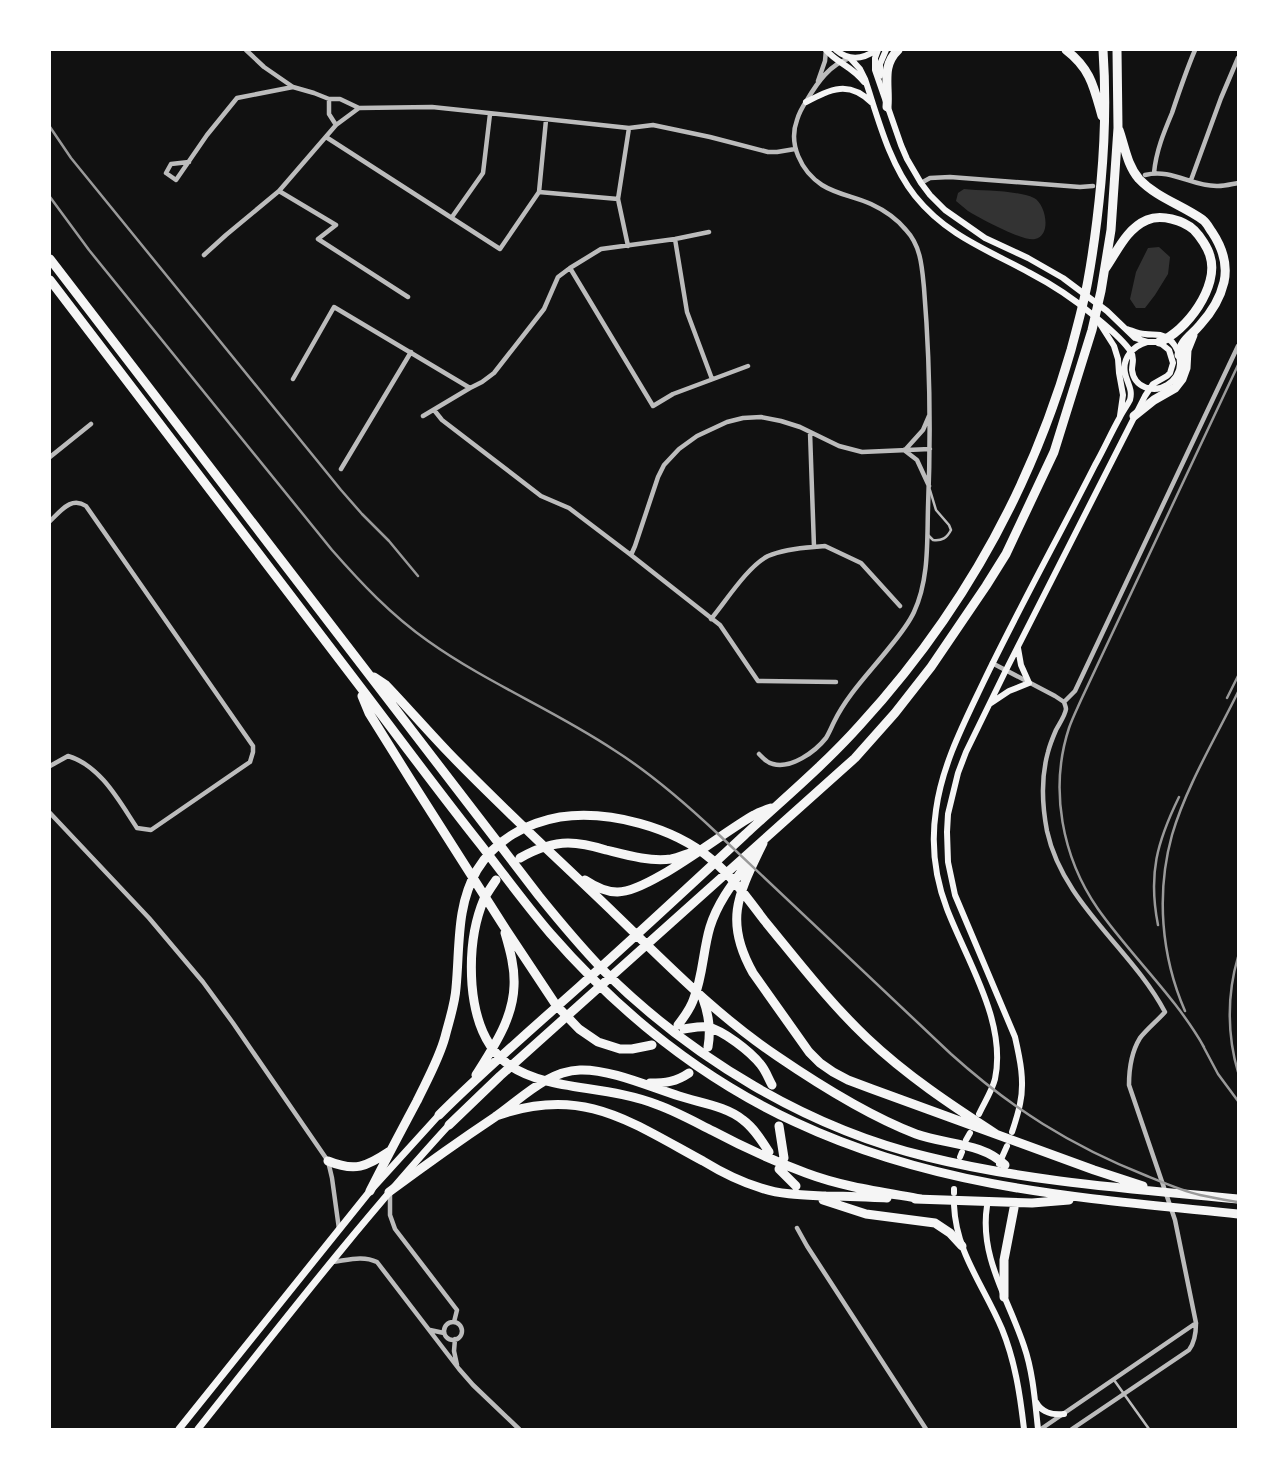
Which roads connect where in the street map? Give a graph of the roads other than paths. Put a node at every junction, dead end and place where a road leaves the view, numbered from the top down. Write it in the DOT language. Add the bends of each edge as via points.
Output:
graph roads {
  1 [pos="246,50"];
  2 [pos="826,50"];
  3 [pos="836,50"];
  4 [pos="877,50"];
  5 [pos="886,50"];
  6 [pos="898,50"];
  7 [pos="1066,50"];
  8 [pos="1103,50"];
  9 [pos="1117,50"];
  10 [pos="1195,50"];
  11 [pos="850,58"];
  12 [pos="1238,58"];
  13 [pos="841,62"];
  14 [pos="817,84"];
  15 [pos="880,85"];
  16 [pos="293,87"];
  17 [pos="869,90"];
  18 [pos="328,99"];
  19 [pos="806,102"];
  20 [pos="873,104"];
  21 [pos="887,106"];
  22 [pos="358,108"];
  23 [pos="490,114"];
  24 [pos="546,120"];
  25 [pos="336,125"];
  26 [pos="1105,125"];
  27 [pos="629,128"];
  28 [pos="1118,128"];
  29 [pos="326,137"];
  30 [pos="795,149"];
  31 [pos="189,162"];
  32 [pos="1154,172"];
  33 [pos="1145,175"];
  34 [pos="1190,180"];
  35 [pos="921,183"];
  36 [pos="1238,183"];
  37 [pos="1093,186"];
  38 [pos="279,191"];
  39 [pos="539,192"];
  40 [pos="618,199"];
  41 [pos="452,217"];
  42 [pos="709,232"];
  43 [pos="676,239"];
  44 [pos="628,246"];
  45 [pos="204,255"];
  46 [pos="50,259"];
  47 [pos="570,268"];
  48 [pos="1104,272"];
  49 [pos="50,280"];
  50 [pos="408,297"];
  51 [pos="1098,319"];
  52 [pos="1127,329"];
  53 [pos="1194,333"];
  54 [pos="1163,340"];
  55 [pos="1148,342"];
  56 [pos="1238,346"];
  57 [pos="1131,351"];
  58 [pos="411,352"];
  59 [pos="1179,355"];
  60 [pos="748,366"];
  61 [pos="712,379"];
  62 [pos="293,380"];
  63 [pos="470,388"];
  64 [pos="1149,389"];
  65 [pos="434,410"];
  66 [pos="930,415"];
  67 [pos="423,416"];
  68 [pos="1134,416"];
  69 [pos="1120,417"];
  70 [pos="92,424"];
  71 [pos="810,432"];
  72 [pos="930,449"];
  73 [pos="904,450"];
  74 [pos="50,457"];
  75 [pos="341,469"];
  76 [pos="929,488"];
  77 [pos="50,521"];
  78 [pos="927,533"];
  79 [pos="814,546"];
  80 [pos="631,555"];
  81 [pos="900,606"];
  82 [pos="712,619"];
  83 [pos="1018,647"];
  84 [pos="992,663"];
  85 [pos="1006,670"];
  86 [pos="367,672"];
  87 [pos="356,682"];
  88 [pos="836,682"];
  89 [pos="1029,683"];
  90 [pos="1064,702"];
  91 [pos="990,704"];
  92 [pos="759,754"];
  93 [pos="50,766"];
  94 [pos="778,805"];
  95 [pos="50,813"];
  96 [pos="765,839"];
  97 [pos="702,849"];
  98 [pos="520,858"];
  99 [pos="566,867"];
  100 [pos="496,880"];
  101 [pos="503,925"];
  102 [pos="703,999"];
  103 [pos="709,1043"];
  104 [pos="652,1045"];
  105 [pos="689,1073"];
  106 [pos="642,1083"];
  107 [pos="470,1085"];
  108 [pos="772,1085"];
  109 [pos="979,1114"];
  110 [pos="439,1115"];
  111 [pos="496,1116"];
  112 [pos="449,1125"];
  113 [pos="779,1126"];
  114 [pos="1012,1132"];
  115 [pos="970,1133"];
  116 [pos="996,1134"];
  117 [pos="966,1140"];
  118 [pos="1007,1146"];
  119 [pos="390,1151"];
  120 [pos="769,1152"];
  121 [pos="784,1158"];
  122 [pos="328,1161"];
  123 [pos="1002,1164"];
  124 [pos="784,1171"];
  125 [pos="796,1186"];
  126 [pos="370,1191"];
  127 [pos="1158,1191"];
  128 [pos="390,1192"];
  129 [pos="920,1199"];
  130 [pos="1087,1199"];
  131 [pos="1238,1199"];
  132 [pos="823,1200"];
  133 [pos="954,1205"];
  134 [pos="987,1206"];
  135 [pos="1014,1208"];
  136 [pos="1238,1214"];
  137 [pos="797,1228"];
  138 [pos="339,1229"];
  139 [pos="962,1246"];
  140 [pos="331,1262"];
  141 [pos="1004,1297"];
  142 [pos="454,1322"];
  143 [pos="1196,1323"];
  144 [pos="430,1330"];
  145 [pos="444,1333"];
  146 [pos="448,1338"];
  147 [pos="455,1339"];
  148 [pos="444,1351"];
  149 [pos="459,1369"];
  150 [pos="1114,1380"];
  151 [pos="1124,1394"];
  152 [pos="1035,1401"];
  153 [pos="1064,1414"];
  154 [pos="179,1429"];
  155 [pos="198,1429"];
  156 [pos="519,1429"];
  157 [pos="926,1429"];
  158 [pos="1024,1429"];
  159 [pos="1039,1429"];
  160 [pos="1072,1429"];
  161 [pos="1150,1429"];
  1 -- 16 [label="street"];
  2 -- 13 [label="main road"];
  2 -- 14 [label="street"];
  3 -- 11 [label="main road"];
  4 -- 11 [label="main road"];
  4 -- 15 [label="main road" via="875,65"];
  5 -- 15 [label="main road" via="880,64"];
  6 -- 21 [label="highway" via="886,71"];
  7 -- 26 [label="highway" via="1092,80"];
  8 -- 26 [label="highway"];
  9 -- 28 [label="highway"];
  10 -- 32 [label="street" via="1159,146"];
  11 -- 13 [label="street"];
  11 -- 17 [label="main road" via="863,73"];
  12 -- 34 [label="street"];
  13 -- 14 [label="street"];
  13 -- 17 [label="main road" via="859,76"];
  14 -- 19 [label="street"];
  15 -- 21 [label="main road"];
  16 -- 18 [label="street"];
  16 -- 31 [label="street" via="237,98"];
  17 -- 20 [label="main road"];
  18 -- 22 [label="street" via="340,99"];
  18 -- 25 [label="street" via="329,114"];
  19 -- 20 [label="main road" via="839,88 857,92"];
  19 -- 30 [label="street" via="796,125"];
  20 -- 51 [label="main road" via="902,178 930,212 948,228 1053,286"];
  21 -- 35 [label="main road" via="907,159"];
  22 -- 23 [label="street" via="432,107"];
  22 -- 25 [label="street"];
  23 -- 24 [label="street"];
  23 -- 41 [label="street" via="483,173"];
  24 -- 27 [label="street"];
  24 -- 39 [label="street"];
  25 -- 29 [label="street"];
  26 -- 94 [label="highway" via="1100,195 1079,320 1061,385 1013,503 949,614 885,697"];
  27 -- 30 [label="street" via="653,125 768,152"];
  27 -- 40 [label="street"];
  28 -- 48 [label="highway" via="1111,230"];
  28 -- 53 [label="highway" via="1126,157 1139,178 1162,197 1205,222 1223,253 1225,274 1220,296"];
  29 -- 38 [label="street"];
  29 -- 41 [label="street"];
  30 -- 66 [label="street" via="810,176 822,185 885,212 908,232 918,250 924,287"];
  31 -- 31 [label="street" via="176,180 166,173 171,164"];
  32 -- 33 [label="street"];
  32 -- 34 [label="street"];
  34 -- 36 [label="street" via="1217,186"];
  35 -- 37 [label="street" via="930,178 950,177"];
  35 -- 52 [label="main road" via="945,210 970,228 1064,278"];
  38 -- 45 [label="street"];
  38 -- 50 [label="street" via="336,225 318,239"];
  39 -- 40 [label="street"];
  39 -- 41 [label="street" via="500,249"];
  40 -- 44 [label="street"];
  42 -- 43 [label="street"];
  43 -- 44 [label="street"];
  43 -- 61 [label="street" via="687,312"];
  44 -- 47 [label="street" via="601,249"];
  46 -- 86 [label="highway"];
  47 -- 61 [label="street" via="653,406 673,394"];
  47 -- 63 [label="street" via="558,277 544,309 494,373"];
  48 -- 54 [label="highway" via="1123,240 1148,220 1178,221 1193,230 1211,256 1210,281 1192,314"];
  48 -- 96 [label="highway" via="1092,330 1054,452 1006,554 931,667 880,732"];
  49 -- 87 [label="highway"];
  51 -- 57 [label="main road"];
  51 -- 69 [label="main road" via="1118,359 1123,395"];
  52 -- 54 [label="main road" via="1158,334"];
  52 -- 55 [label="main road" via="1135,338"];
  53 -- 59 [label="highway" via="1182,344"];
  53 -- 68 [label="highway" via="1187,350 1182,380"];
  54 -- 55 [label="main road"];
  54 -- 59 [label="main road" via="1175,345"];
  54 -- 64 [label="main road" via="1171,354 1172,369"];
  55 -- 57 [label="main road"];
  56 -- 90 [label="street" via="1075,691"];
  57 -- 64 [label="main road" via="1133,374 1140,384"];
  57 -- 69 [label="main road" via="1125,368 1131,396"];
  58 -- 62 [label="street" via="334,308"];
  58 -- 63 [label="street"];
  58 -- 75 [label="street"];
  59 -- 64 [label="main road" via="1180,368 1175,378 1161,388"];
  60 -- 61 [label="street"];
  63 -- 65 [label="street"];
  64 -- 68 [label="main road"];
  65 -- 67 [label="street"];
  65 -- 80 [label="street" via="442,420 541,496 569,508"];
  66 -- 72 [label="street"];
  66 -- 73 [label="street" via="923,430"];
  68 -- 83 [label="main road"];
  69 -- 84 [label="main road"];
  70 -- 74 [label="street"];
  71 -- 73 [label="street" via="838,446 862,452"];
  71 -- 79 [label="street"];
  71 -- 80 [label="street" via="791,423 752,417 727,422 697,436 664,465"];
  72 -- 73 [label="street"];
  72 -- 76 [label="street"];
  73 -- 76 [label="street" via="917,460"];
  76 -- 78 [label="street"];
  76 -- 78 [label="lane" via="936,510 951,530 948,536 938,540 933,540"];
  77 -- 93 [label="street" via="69,503 86,506 253,746 250,762 151,830 137,828 104,781 78,759 68,756"];
  78 -- 92 [label="street" via="923,585 914,613 834,720 824,740 810,752 786,764 768,763"];
  79 -- 81 [label="street" via="825,546 861,563"];
  79 -- 82 [label="street" via="768,557 750,570"];
  80 -- 82 [label="street"];
  82 -- 88 [label="street" via="720,625 758,680"];
  83 -- 85 [label="main road"];
  83 -- 89 [label="main road"];
  84 -- 85 [label="street"];
  84 -- 109 [label="main road" via="947,767 936,810 934,837 943,898 994,1023 997,1044 995,1075"];
  85 -- 89 [label="street"];
  85 -- 91 [label="main road"];
  86 -- 99 [label="highway" via="386,685"];
  86 -- 127 [label="highway" via="579,944 630,995 716,1062 828,1123 926,1156 1001,1173"];
  87 -- 101 [label="highway" via="369,713"];
  87 -- 130 [label="highway" via="550,933 594,980 650,1030 709,1074 770,1110 881,1157 968,1180"];
  89 -- 90 [label="street"];
  89 -- 91 [label="main road" via="1009,690"];
  90 -- 143 [label="street" via="1066,712 1053,738 1045,768 1044,805 1048,833 1059,867 1073,891 1152,989 1165,1012 1138,1043 1130,1067 1129,1085 1176,1222"];
  91 -- 114 [label="main road" via="954,784 948,814 947,848 958,905 1015,1037 1022,1070 1022,1089"];
  94 -- 97 [label="highway" via="755,814"];
  94 -- 107 [label="highway"];
  95 -- 122 [label="street" via="149,918 203,982"];
  96 -- 108 [label="highway" via="715,913 695,998 681,1027 707,1027 720,1032 760,1063"];
  96 -- 112 [label="highway"];
  96 -- 116 [label="highway" via="738,898 736,911 740,940 748,964 809,1052 820,1063 848,1080"];
  97 -- 98 [label="highway" via="672,859 652,860 581,843 566,843 533,850"];
  97 -- 99 [label="highway" via="644,884 617,892 596,887"];
  99 -- 102 [label="highway"];
  100 -- 129 [label="highway" via="484,898 476,927 472,954 473,991 478,1020 487,1040 505,1062 548,1082 637,1097 682,1115 758,1154 828,1181"];
  101 -- 104 [label="highway" via="545,990 579,1030 598,1042 620,1049"];
  101 -- 107 [label="highway" via="514,973 511,1005 501,1032"];
  102 -- 103 [label="highway" via="709,1016"];
  102 -- 123 [label="highway" via="776,1056 859,1106 916,1134 980,1148"];
  105 -- 106 [label="highway" via="673,1082"];
  106 -- 111 [label="highway" via="595,1070 566,1071 540,1084"];
  106 -- 120 [label="highway" via="734,1114 751,1127"];
  107 -- 110 [label="highway"];
  110 -- 126 [label="main road"];
  111 -- 128 [label="highway"];
  111 -- 129 [label="highway" via="535,1105 574,1105 605,1111 647,1130 725,1174 763,1189 801,1195"];
  112 -- 128 [label="main road"];
  113 -- 121 [label="highway"];
  115 -- 117 [label="main road"];
  116 -- 119 [label="highway" via="921,1084 866,1038 732,879 698,849 643,824 619,818 570,816 544,820 517,832 496,846 476,871 461,912 456,991 444,1040 433,1069"];
  116 -- 127 [label="highway"];
  118 -- 123 [label="main road"];
  119 -- 122 [label="highway" via="374,1162 358,1167 344,1167"];
  119 -- 126 [label="highway"];
  122 -- 138 [label="street"];
  124 -- 125 [label="highway"];
  126 -- 138 [label="main road"];
  127 -- 131 [label="highway"];
  128 -- 140 [label="main road"];
  128 -- 142 [label="street" via="390,1215 395,1229 457,1310"];
  129 -- 130 [label="highway" via="1032,1203"];
  130 -- 136 [label="highway"];
  132 -- 139 [label="highway" via="866,1214 935,1223"];
  133 -- 139 [label="main road"];
  134 -- 141 [label="main road" via="985,1218 989,1250"];
  135 -- 141 [label="highway" via="1004,1260"];
  137 -- 157 [label="street"];
  138 -- 154 [label="main road"];
  139 -- 158 [label="main road" via="1009,1348 1018,1380"];
  140 -- 144 [label="street" via="363,1258 377,1262"];
  140 -- 155 [label="main road"];
  141 -- 152 [label="main road" via="1030,1364"];
  142 -- 145 [label="street" via="448,1322"];
  142 -- 147 [label="street" via="462,1330"];
  143 -- 150 [label="street"];
  143 -- 151 [label="street" via="1193,1345 1189,1350"];
  144 -- 145 [label="street"];
  144 -- 148 [label="street"];
  145 -- 146 [label="street"];
  146 -- 147 [label="street"];
  146 -- 148 [label="street"];
  147 -- 149 [label="street" via="454,1351"];
  148 -- 149 [label="street"];
  149 -- 156 [label="street"];
  150 -- 151 [label="lane"];
  150 -- 153 [label="street"];
  151 -- 160 [label="street"];
  151 -- 161 [label="lane"];
  152 -- 153 [label="main road" via="1047,1413"];
  152 -- 159 [label="main road"];
  153 -- 159 [label="street"];
}
